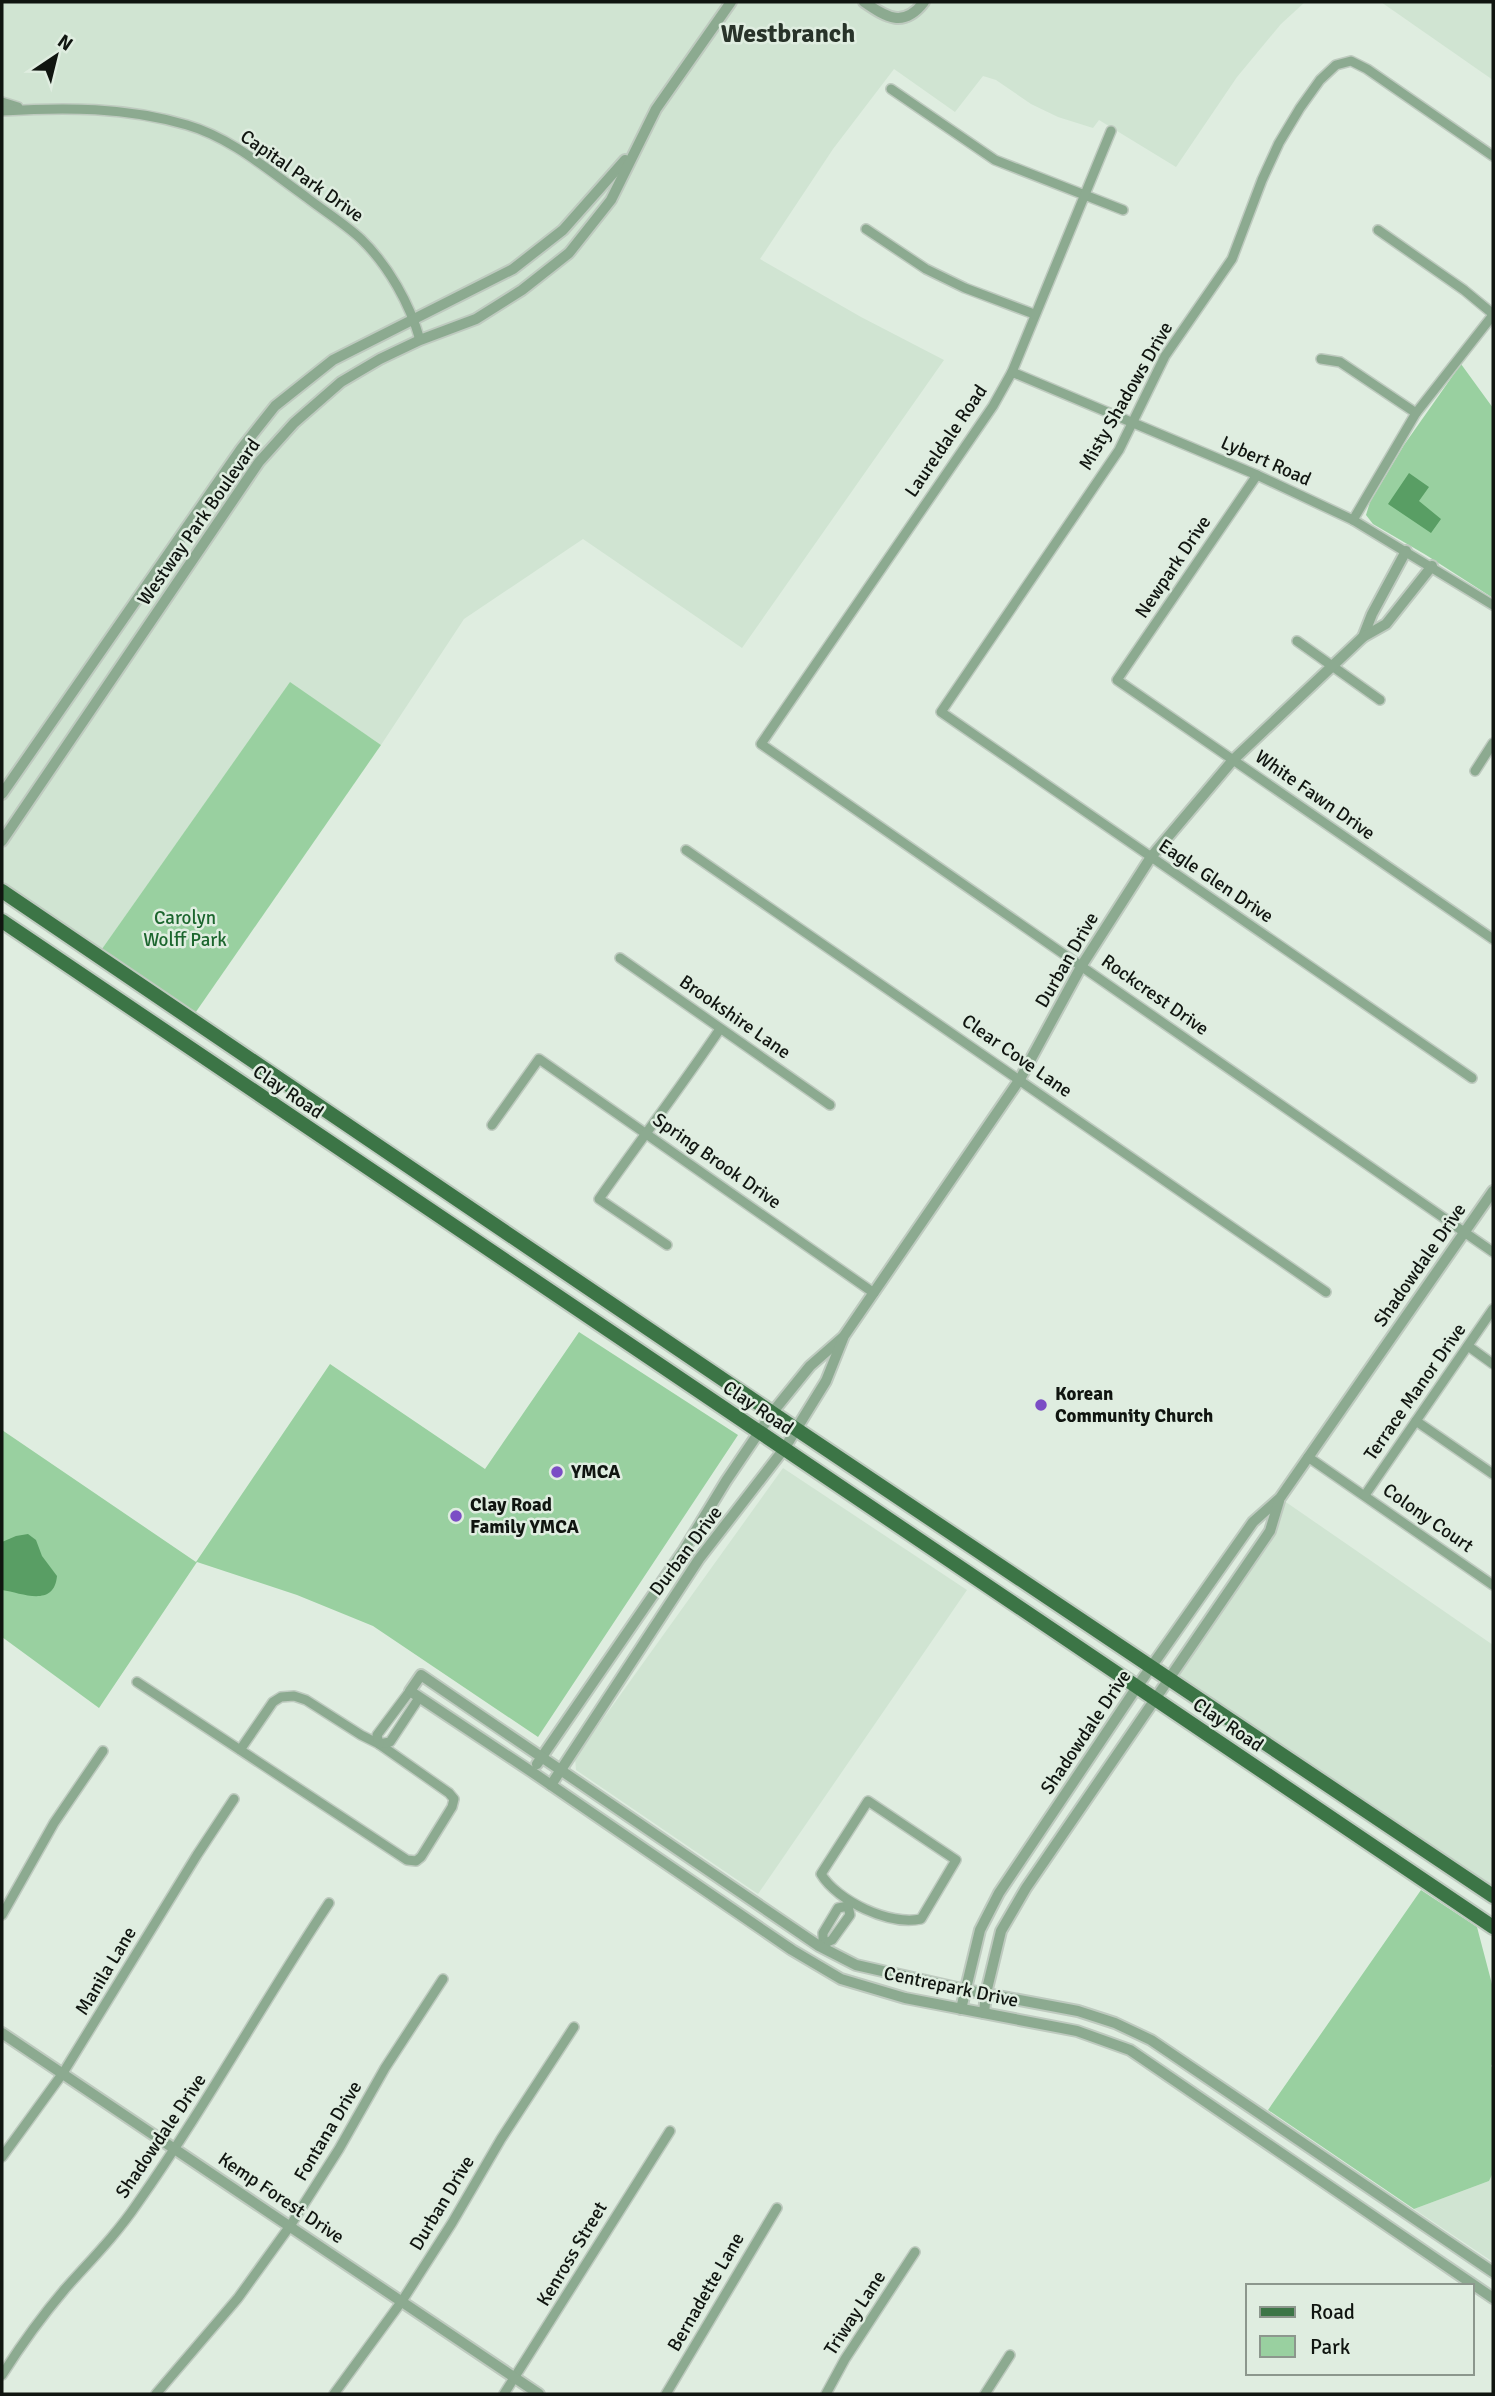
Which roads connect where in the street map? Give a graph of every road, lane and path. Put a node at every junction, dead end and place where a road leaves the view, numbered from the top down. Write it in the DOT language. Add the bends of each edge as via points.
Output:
graph roads {
  1 [pos="731,2"];
  2 [pos="864,2"];
  3 [pos="924,2"];
  4 [pos="891,89"];
  5 [pos="2,102"];
  6 [pos="26,109"];
  7 [pos="2,111"];
  8 [pos="1111,131"];
  9 [pos="634,151"];
  10 [pos="1493,156"];
  11 [pos="1083,196"];
  12 [pos="1123,210"];
  13 [pos="866,229"];
  14 [pos="1378,230"];
  15 [pos="1034,314"];
  16 [pos="1493,314"];
  17 [pos="414,319"];
  18 [pos="420,340"];
  19 [pos="1321,359"];
  20 [pos="1012,372"];
  21 [pos="1416,413"];
  22 [pos="1131,423"];
  23 [pos="1257,475"];
  24 [pos="1353,520"];
  25 [pos="1406,551"];
  26 [pos="1432,566"];
  27 [pos="1493,605"];
  28 [pos="1363,637"];
  29 [pos="1297,641"];
  30 [pos="1334,667"];
  31 [pos="1117,680"];
  32 [pos="1380,700"];
  33 [pos="941,712"];
  34 [pos="1493,743"];
  35 [pos="761,744"];
  36 [pos="1233,760"];
  37 [pos="1475,771"];
  38 [pos="2,794"];
  39 [pos="2,841"];
  40 [pos="686,850"];
  41 [pos="1151,857"];
  42 [pos="2,891"];
  43 [pos="2,921"];
  44 [pos="1493,939"];
  45 [pos="620,958"];
  46 [pos="1082,965"];
  47 [pos="203,1028"];
  48 [pos="720,1029"];
  49 [pos="190,1048"];
  50 [pos="1472,1078"];
  51 [pos="1020,1079"];
  52 [pos="830,1105"];
  53 [pos="331,1113"];
  54 [pos="492,1125"];
  55 [pos="645,1132"];
  56 [pos="318,1135"];
  57 [pos="1493,1191"];
  58 [pos="472,1209"];
  59 [pos="458,1230"];
  60 [pos="1464,1231"];
  61 [pos="667,1245"];
  62 [pos="1493,1252"];
  63 [pos="1326,1292"];
  64 [pos="874,1293"];
  65 [pos="1493,1309"];
  66 [pos="624,1312"];
  67 [pos="610,1331"];
  68 [pos="844,1336"];
  69 [pos="1468,1346"];
  70 [pos="1493,1364"];
  71 [pos="772,1413"];
  72 [pos="1416,1421"];
  73 [pos="796,1429"];
  74 [pos="759,1432"];
  75 [pos="784,1449"];
  76 [pos="1308,1457"];
  77 [pos="1493,1474"];
  78 [pos="1365,1495"];
  79 [pos="1280,1498"];
  80 [pos="926,1516"];
  81 [pos="911,1535"];
  82 [pos="1493,1585"];
  83 [pos="1152,1667"];
  84 [pos="1170,1679"];
  85 [pos="137,1682"];
  86 [pos="1137,1687"];
  87 [pos="414,1694"];
  88 [pos="1156,1700"];
  89 [pos="390,1717"];
  90 [pos="402,1725"];
  91 [pos="379,1744"];
  92 [pos="103,1751"];
  93 [pos="240,1751"];
  94 [pos="541,1758"];
  95 [pos="560,1771"];
  96 [pos="532,1772"];
  97 [pos="551,1785"];
  98 [pos="234,1799"];
  99 [pos="1377,1818"];
  100 [pos="1034,1840"];
  101 [pos="1364,1840"];
  102 [pos="1051,1852"];
  103 [pos="688,1857"];
  104 [pos="678,1871"];
  105 [pos="1493,1896"];
  106 [pos="329,1903"];
  107 [pos="849,1904"];
  108 [pos="2,1915"];
  109 [pos="1493,1927"];
  110 [pos="821,1945"];
  111 [pos="813,1962"];
  112 [pos="443,1979"];
  113 [pos="966,1990"];
  114 [pos="986,1993"];
  115 [pos="961,2009"];
  116 [pos="984,2013"];
  117 [pos="574,2027"];
  118 [pos="1128,2029"];
  119 [pos="2,2033"];
  120 [pos="1119,2046"];
  121 [pos="63,2073"];
  122 [pos="1245,2104"];
  123 [pos="1234,2121"];
  124 [pos="670,2131"];
  125 [pos="176,2149"];
  126 [pos="2,2157"];
  127 [pos="1365,2186"];
  128 [pos="1354,2203"];
  129 [pos="777,2208"];
  130 [pos="290,2226"];
  131 [pos="915,2252"];
  132 [pos="1483,2266"];
  133 [pos="1493,2272"];
  134 [pos="1472,2283"];
  135 [pos="1474,2284"];
  136 [pos="1493,2298"];
  137 [pos="402,2301"];
  138 [pos="1010,2355"];
  139 [pos="2,2375"];
  140 [pos="515,2379"];
  141 [pos="156,2394"];
  142 [pos="334,2394"];
  143 [pos="504,2394"];
  144 [pos="539,2394"];
  145 [pos="666,2394"];
  146 [pos="826,2394"];
  147 [pos="985,2394"];
  1 -- 9 [label="street, Westway Park Boulevard" via="656,109"];
  2 -- 3 [label="street" via="897,18 909,17"];
  4 -- 11 [label="street" via="995,160"];
  5 -- 6 [label="street, Capital Park Drive"];
  6 -- 7 [label="street, Capital Park Drive"];
  6 -- 17 [label="street, Capital Park Drive" via="132,112 218,138 362,240"];
  8 -- 11 [label="street, Laureldale Road"];
  9 -- 17 [label="street, Westway Park Boulevard" via="563,230 513,269"];
  9 -- 18 [label="street, Westway Park Boulevard" via="611,200 569,253 477,319"];
  10 -- 22 [label="street, Misty Shadows Drive" via="1351,61 1336,65 1320,80 1279,143 1232,259 1165,356"];
  11 -- 12 [label="street"];
  11 -- 15 [label="street, Laureldale Road"];
  13 -- 15 [label="street" via="926,269"];
  14 -- 16 [label="street"];
  15 -- 20 [label="street, Laureldale Road"];
  16 -- 21 [label="street"];
  17 -- 18 [label="street, Capital Park Drive"];
  17 -- 38 [label="street, Westway Park Boulevard" via="333,360 275,406"];
  18 -- 39 [label="street, Westway Park Boulevard" via="341,382 294,422 259,462"];
  19 -- 21 [label="street" via="1340,362"];
  20 -- 22 [label="street, Lybert Road"];
  20 -- 35 [label="street, Laureldale Road"];
  21 -- 24 [label="street"];
  22 -- 23 [label="street, Lybert Road"];
  22 -- 33 [label="street, Misty Shadows Drive" via="1119,450"];
  23 -- 24 [label="street, Lybert Road"];
  23 -- 31 [label="street, Newpark Drive"];
  24 -- 25 [label="street, Lybert Road"];
  25 -- 26 [label="street, Lybert Road"];
  25 -- 28 [label="street, Durban Drive"];
  26 -- 27 [label="street, Lybert Road"];
  26 -- 28 [label="street, Durban Drive" via="1387,624"];
  28 -- 30 [label="street, Durban Drive"];
  29 -- 30 [label="street"];
  30 -- 32 [label="street"];
  30 -- 36 [label="street, Durban Drive"];
  31 -- 36 [label="street, White Fawn Drive"];
  33 -- 41 [label="street, Eagle Glen Drive"];
  34 -- 37 [label="street"];
  35 -- 46 [label="street, Rockcrest Drive"];
  36 -- 41 [label="street, Durban Drive"];
  36 -- 44 [label="street, White Fawn Drive"];
  40 -- 51 [label="street, Clear Cove Lane"];
  41 -- 46 [label="street, Durban Drive"];
  41 -- 50 [label="street, Eagle Glen Drive"];
  42 -- 47 [label="main road, Clay Road"];
  43 -- 49 [label="main road, Clay Road"];
  45 -- 48 [label="street, Brookshire Lane"];
  46 -- 51 [label="street, Durban Drive"];
  46 -- 60 [label="street, Rockcrest Drive"];
  47 -- 49 [label="main road"];
  47 -- 53 [label="main road, Clay Road"];
  48 -- 52 [label="street, Brookshire Lane"];
  48 -- 55 [label="street"];
  49 -- 56 [label="main road, Clay Road"];
  51 -- 63 [label="street, Clear Cove Lane"];
  51 -- 64 [label="street, Durban Drive"];
  53 -- 56 [label="main road"];
  53 -- 58 [label="main road, Clay Road"];
  54 -- 55 [label="street, Spring Brook Drive" via="538,1059"];
  55 -- 61 [label="street" via="599,1199"];
  55 -- 64 [label="street, Spring Brook Drive"];
  56 -- 59 [label="main road, Clay Road"];
  57 -- 60 [label="street, Shadowdale Drive"];
  58 -- 59 [label="main road"];
  58 -- 66 [label="main road, Clay Road"];
  59 -- 67 [label="main road, Clay Road"];
  60 -- 62 [label="street, Rockcrest Drive"];
  60 -- 76 [label="street, Shadowdale Drive"];
  64 -- 68 [label="street, Durban Drive"];
  65 -- 69 [label="street, Terrace Manor Drive"];
  66 -- 67 [label="main road"];
  66 -- 71 [label="main road, Clay Road"];
  67 -- 74 [label="main road, Clay Road"];
  68 -- 71 [label="street, Durban Drive" via="810,1366"];
  68 -- 73 [label="street, Durban Drive" via="826,1381"];
  69 -- 70 [label="street"];
  69 -- 72 [label="street, Terrace Manor Drive"];
  71 -- 73 [label="main road, Clay Road"];
  71 -- 74 [label="street, Durban Drive"];
  72 -- 77 [label="street"];
  72 -- 78 [label="street, Terrace Manor Drive"];
  73 -- 75 [label="street, Durban Drive"];
  73 -- 80 [label="main road, Clay Road"];
  74 -- 75 [label="main road, Clay Road"];
  74 -- 94 [label="street, Durban Drive"];
  75 -- 81 [label="main road, Clay Road"];
  75 -- 95 [label="street, Durban Drive" via="699,1559"];
  76 -- 78 [label="street, Colony Court"];
  76 -- 79 [label="street, Shadowdale Drive"];
  78 -- 82 [label="street, Colony Court"];
  79 -- 83 [label="street, Shadowdale Drive" via="1253,1522"];
  79 -- 84 [label="street, Shadowdale Drive" via="1270,1531"];
  80 -- 81 [label="main road"];
  80 -- 83 [label="main road, Clay Road"];
  81 -- 86 [label="main road, Clay Road"];
  83 -- 84 [label="main road, Clay Road"];
  83 -- 86 [label="street, Shadowdale Drive"];
  84 -- 88 [label="street, Shadowdale Drive"];
  84 -- 99 [label="main road, Clay Road"];
  85 -- 93 [label="street"];
  86 -- 88 [label="main road, Clay Road"];
  86 -- 100 [label="street, Shadowdale Drive"];
  87 -- 89 [label="street"];
  87 -- 90 [label="street"];
  87 -- 94 [label="street, Centrepark Drive" via="421,1675"];
  87 -- 96 [label="street, Centrepark Drive"];
  88 -- 101 [label="main road, Clay Road"];
  88 -- 102 [label="street, Shadowdale Drive"];
  89 -- 90 [label="street"];
  89 -- 91 [label="street" via="377,1735"];
  90 -- 91 [label="street" via="390,1742"];
  91 -- 93 [label="street" via="306,1700 281,1696"];
  91 -- 93 [label="street" via="454,1799 443,1824 416,1861 407,1860"];
  92 -- 108 [label="street" via="54,1823"];
  94 -- 95 [label="street, Centrepark Drive"];
  94 -- 96 [label="street, Durban Drive"];
  95 -- 97 [label="street, Durban Drive"];
  95 -- 103 [label="street, Centrepark Drive"];
  96 -- 97 [label="street, Centrepark Drive"];
  97 -- 104 [label="street, Centrepark Drive"];
  98 -- 121 [label="street, Manila Lane"];
  99 -- 101 [label="main road"];
  99 -- 105 [label="main road, Clay Road"];
  100 -- 102 [label="street"];
  100 -- 113 [label="street, Shadowdale Drive" via="980,1930"];
  101 -- 109 [label="main road, Clay Road"];
  102 -- 114 [label="street, Shadowdale Drive" via="1001,1931"];
  103 -- 104 [label="street"];
  103 -- 110 [label="street, Centrepark Drive"];
  104 -- 111 [label="street, Centrepark Drive"];
  106 -- 125 [label="street, Shadowdale Drive"];
  107 -- 107 [label="street" via="821,1874 869,1801 956,1860 921,1919 910,1921"];
  107 -- 110 [label="street" via="850,1915 832,1940"];
  110 -- 111 [label="street"];
  110 -- 113 [label="street, Centrepark Drive" via="856,1965"];
  111 -- 115 [label="street, Centrepark Drive" via="841,1979"];
  112 -- 130 [label="street, Fontana Drive"];
  113 -- 114 [label="street, Centrepark Drive"];
  113 -- 115 [label="street, Shadowdale Drive"];
  114 -- 116 [label="street, Shadowdale Drive"];
  114 -- 118 [label="street, Centrepark Drive" via="1078,2011"];
  115 -- 116 [label="street, Centrepark Drive"];
  116 -- 120 [label="street, Centrepark Drive" via="1077,2031"];
  117 -- 137 [label="street, Durban Drive"];
  118 -- 120 [label="street"];
  118 -- 122 [label="street, Centrepark Drive"];
  119 -- 121 [label="street, Kemp Forest Drive"];
  120 -- 123 [label="street, Centrepark Drive"];
  121 -- 125 [label="street, Kemp Forest Drive"];
  121 -- 126 [label="street, Manila Lane"];
  122 -- 123 [label="street"];
  122 -- 127 [label="street, Centrepark Drive"];
  123 -- 128 [label="street, Centrepark Drive"];
  124 -- 140 [label="street, Kenross Street"];
  125 -- 130 [label="street, Kemp Forest Drive"];
  125 -- 139 [label="street, Shadowdale Drive"];
  127 -- 128 [label="street"];
  127 -- 132 [label="street, Centrepark Drive"];
  128 -- 134 [label="street, Centrepark Drive"];
  129 -- 145 [label="street, Bernadette Lane"];
  130 -- 137 [label="street, Kemp Forest Drive"];
  130 -- 141 [label="street, Fontana Drive" via="238,2298"];
  131 -- 146 [label="street, Triway Lane"];
  132 -- 133 [label="street, Centrepark Drive"];
  132 -- 134 [label="street"];
  135 -- 136 [label="street, Centrepark Drive"];
  137 -- 140 [label="street, Kemp Forest Drive"];
  137 -- 142 [label="street, Durban Drive"];
  138 -- 147 [label="street"];
  140 -- 143 [label="street, Kenross Street"];
  140 -- 144 [label="street, Kemp Forest Drive"];
}
